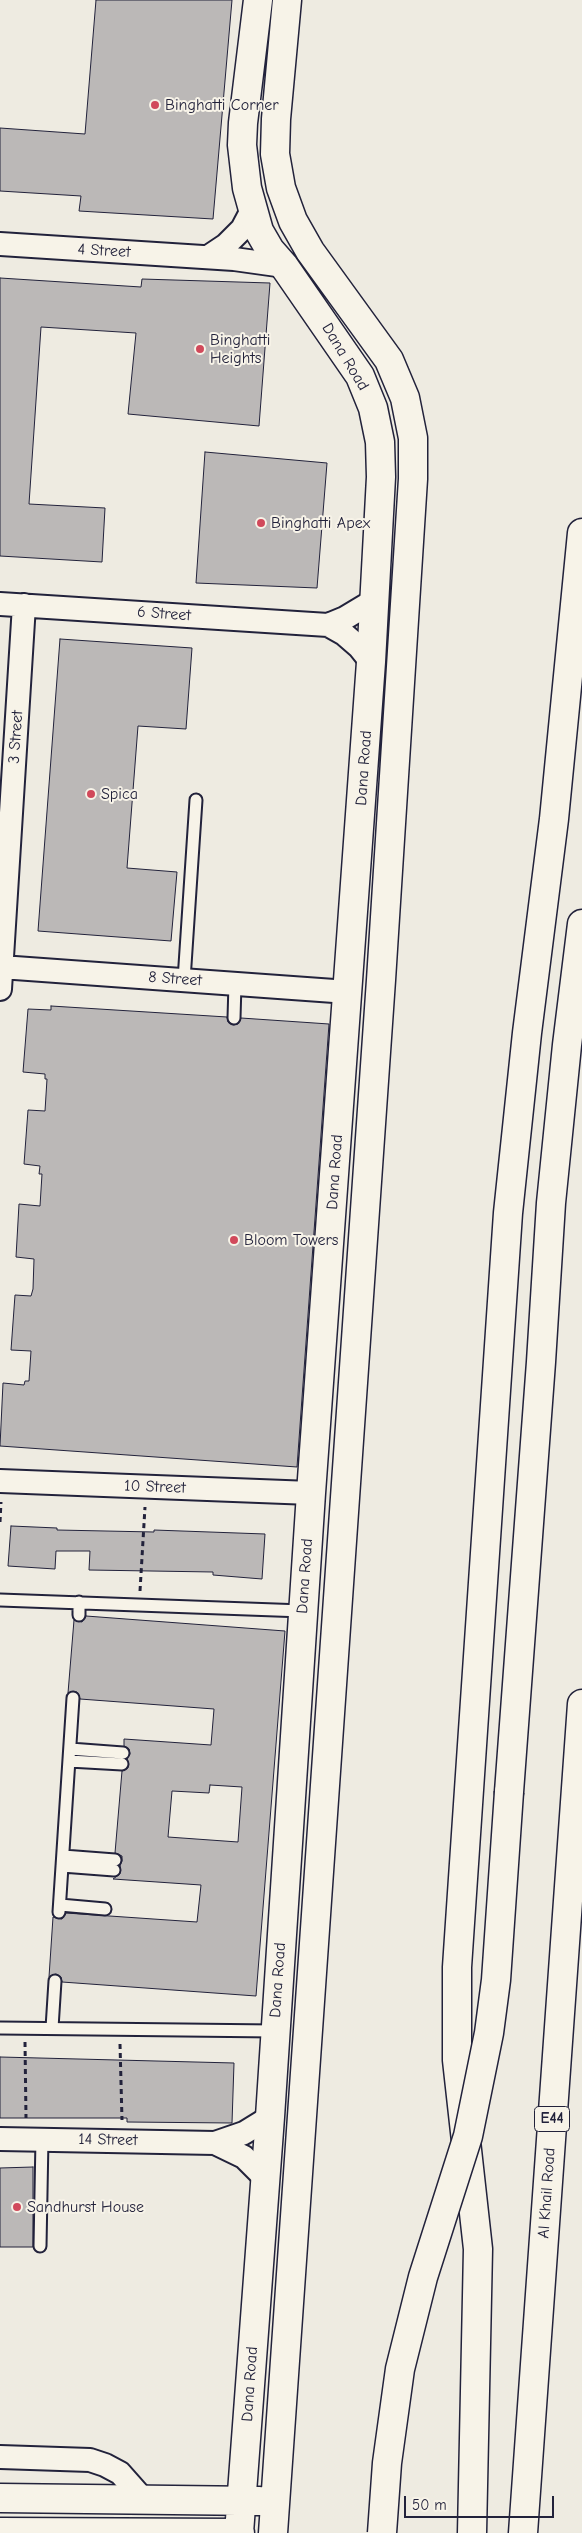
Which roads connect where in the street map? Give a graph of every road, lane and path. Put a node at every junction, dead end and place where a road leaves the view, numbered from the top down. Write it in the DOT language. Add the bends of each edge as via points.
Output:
graph roads {
  1 [pos="258,0"];
  2 [pos="287,0"];
  3 [pos="252,210"];
  4 [pos="0,244"];
  5 [pos="208,257"];
  6 [pos="284,266"];
  7 [pos="582,533"];
  8 [pos="375,600"];
  9 [pos="0,604"];
  10 [pos="24,605"];
  11 [pos="328,625"];
  12 [pos="371,662"];
  13 [pos="196,800"];
  14 [pos="582,924"];
  15 [pos="1,967"];
  16 [pos="184,980"];
  17 [pos="235,984"];
  18 [pos="0,989"];
  19 [pos="348,990"];
  20 [pos="379,992"];
  21 [pos="234,1018"];
  22 [pos="0,1481"];
  23 [pos="146,1487"];
  24 [pos="311,1496"];
  25 [pos="344,1501"];
  26 [pos="0,1600"];
  27 [pos="80,1602"];
  28 [pos="140,1604"];
  29 [pos="303,1611"];
  30 [pos="79,1615"];
  31 [pos="73,1698"];
  32 [pos="582,1704"];
  33 [pos="70,1755"];
  34 [pos="123,1758"];
  35 [pos="63,1861"];
  36 [pos="114,1865"];
  37 [pos="106,1908"];
  38 [pos="55,1981"];
  39 [pos="0,2028"];
  40 [pos="24,2028"];
  41 [pos="52,2028"];
  42 [pos="120,2029"];
  43 [pos="275,2031"];
  44 [pos="270,2117"];
  45 [pos="0,2139"];
  46 [pos="34,2139"];
  47 [pos="122,2141"];
  48 [pos="215,2142"];
  49 [pos="266,2179"];
  50 [pos="40,2246"];
  51 [pos="0,2457"];
  52 [pos="0,2498"];
  53 [pos="143,2499"];
  54 [pos="240,2500"];
  55 [pos="276,2501"];
  56 [pos="0,2532"];
  57 [pos="139,2532"];
  58 [pos="239,2533"];
  59 [pos="273,2533"];
  60 [pos="382,2533"];
  61 [pos="472,2533"];
  62 [pos="523,2533"];
  1 -- 3 [label="main road, Dana Road" via="242,145"];
  2 -- 20 [label="main road, Dana Road" via="276,119 275,154 281,188 293,221 310,251 390,360 405,398 413,438 413,479"];
  3 -- 5 [label="street" via="242,229"];
  3 -- 6 [label="main road, Dana Road" via="259,231"];
  4 -- 5 [label="street, 4 Street"];
  5 -- 6 [label="street, 4 Street"];
  6 -- 8 [label="main road, Dana Road" via="360,376 373,408 380,442 381,477"];
  7 -- 61 [label="main road" via="554,819 511,1186 459,1921 457,2060 478,2249"];
  8 -- 11 [label="street, 6 Street"];
  8 -- 12 [label="main road, Dana Road"];
  9 -- 10 [label="street, 6 Street"];
  10 -- 11 [label="street, 6 Street"];
  10 -- 15 [label="street, 3 Street"];
  11 -- 12 [label="street, 6 Street" via="344,634"];
  12 -- 19 [label="main road, Dana Road"];
  13 -- 16 [label="lane"];
  14 -- 60 [label="main road, bridge" via="551,1203 496,1980 488,2041 468,2136 408,2332 392,2416"];
  15 -- 16 [label="street, 8 Street"];
  15 -- 18 [label="street, 3 Street"];
  16 -- 17 [label="street, 8 Street"];
  17 -- 19 [label="street, 8 Street"];
  17 -- 21 [label="lane"];
  19 -- 20 [label="main road" via="355,1012 362,1014 369,1013"];
  19 -- 20 [label="main road" via="359,967 366,966 378,973"];
  19 -- 24 [label="main road, Dana Road"];
  20 -- 25 [label="main road, Dana Road"];
  22 -- 23 [label="street, 10 Street"];
  23 -- 24 [label="street, 10 Street"];
  23 -- 28 [label="path"];
  24 -- 25 [label="main road" via="322,1472 330,1472 343,1481"];
  24 -- 25 [label="main road" via="318,1524 326,1526 340,1520"];
  24 -- 29 [label="main road, Dana Road"];
  25 -- 55 [label="main road, Dana Road"];
  26 -- 27 [label="lane"];
  27 -- 28 [label="lane"];
  27 -- 30 [label="lane"];
  28 -- 29 [label="lane"];
  29 -- 43 [label="main road, Dana Road"];
  31 -- 33 [label="lane"];
  32 -- 62 [label="main road, Al Khail Road / E44"];
  33 -- 34 [label="lane"];
  33 -- 35 [label="lane"];
  35 -- 36 [label="lane"];
  35 -- 37 [label="lane" via="60,1908"];
  38 -- 41 [label="lane"];
  39 -- 40 [label="lane"];
  40 -- 41 [label="lane"];
  40 -- 46 [label="path"];
  41 -- 42 [label="lane"];
  42 -- 43 [label="lane"];
  42 -- 47 [label="path"];
  43 -- 44 [label="main road, Dana Road"];
  44 -- 48 [label="street, 14 Street" via="244,2133"];
  44 -- 49 [label="main road, Dana Road"];
  45 -- 46 [label="street, 14 Street"];
  46 -- 47 [label="street, 14 Street"];
  46 -- 50 [label="lane"];
  47 -- 48 [label="street, 14 Street"];
  48 -- 49 [label="street, 14 Street" via="244,2156"];
  49 -- 54 [label="main road, Dana Road"];
  51 -- 53 [label="street" via="90,2460 120,2473"];
  52 -- 53 [label="main road"];
  53 -- 54 [label="main road"];
  54 -- 55 [label="main road"];
  54 -- 58 [label="main road, Dana Road"];
  55 -- 59 [label="main road, Dana Road"];
  56 -- 57 [label="main road, Dana Road"];
  57 -- 58 [label="main road, Dana Road"];
}
